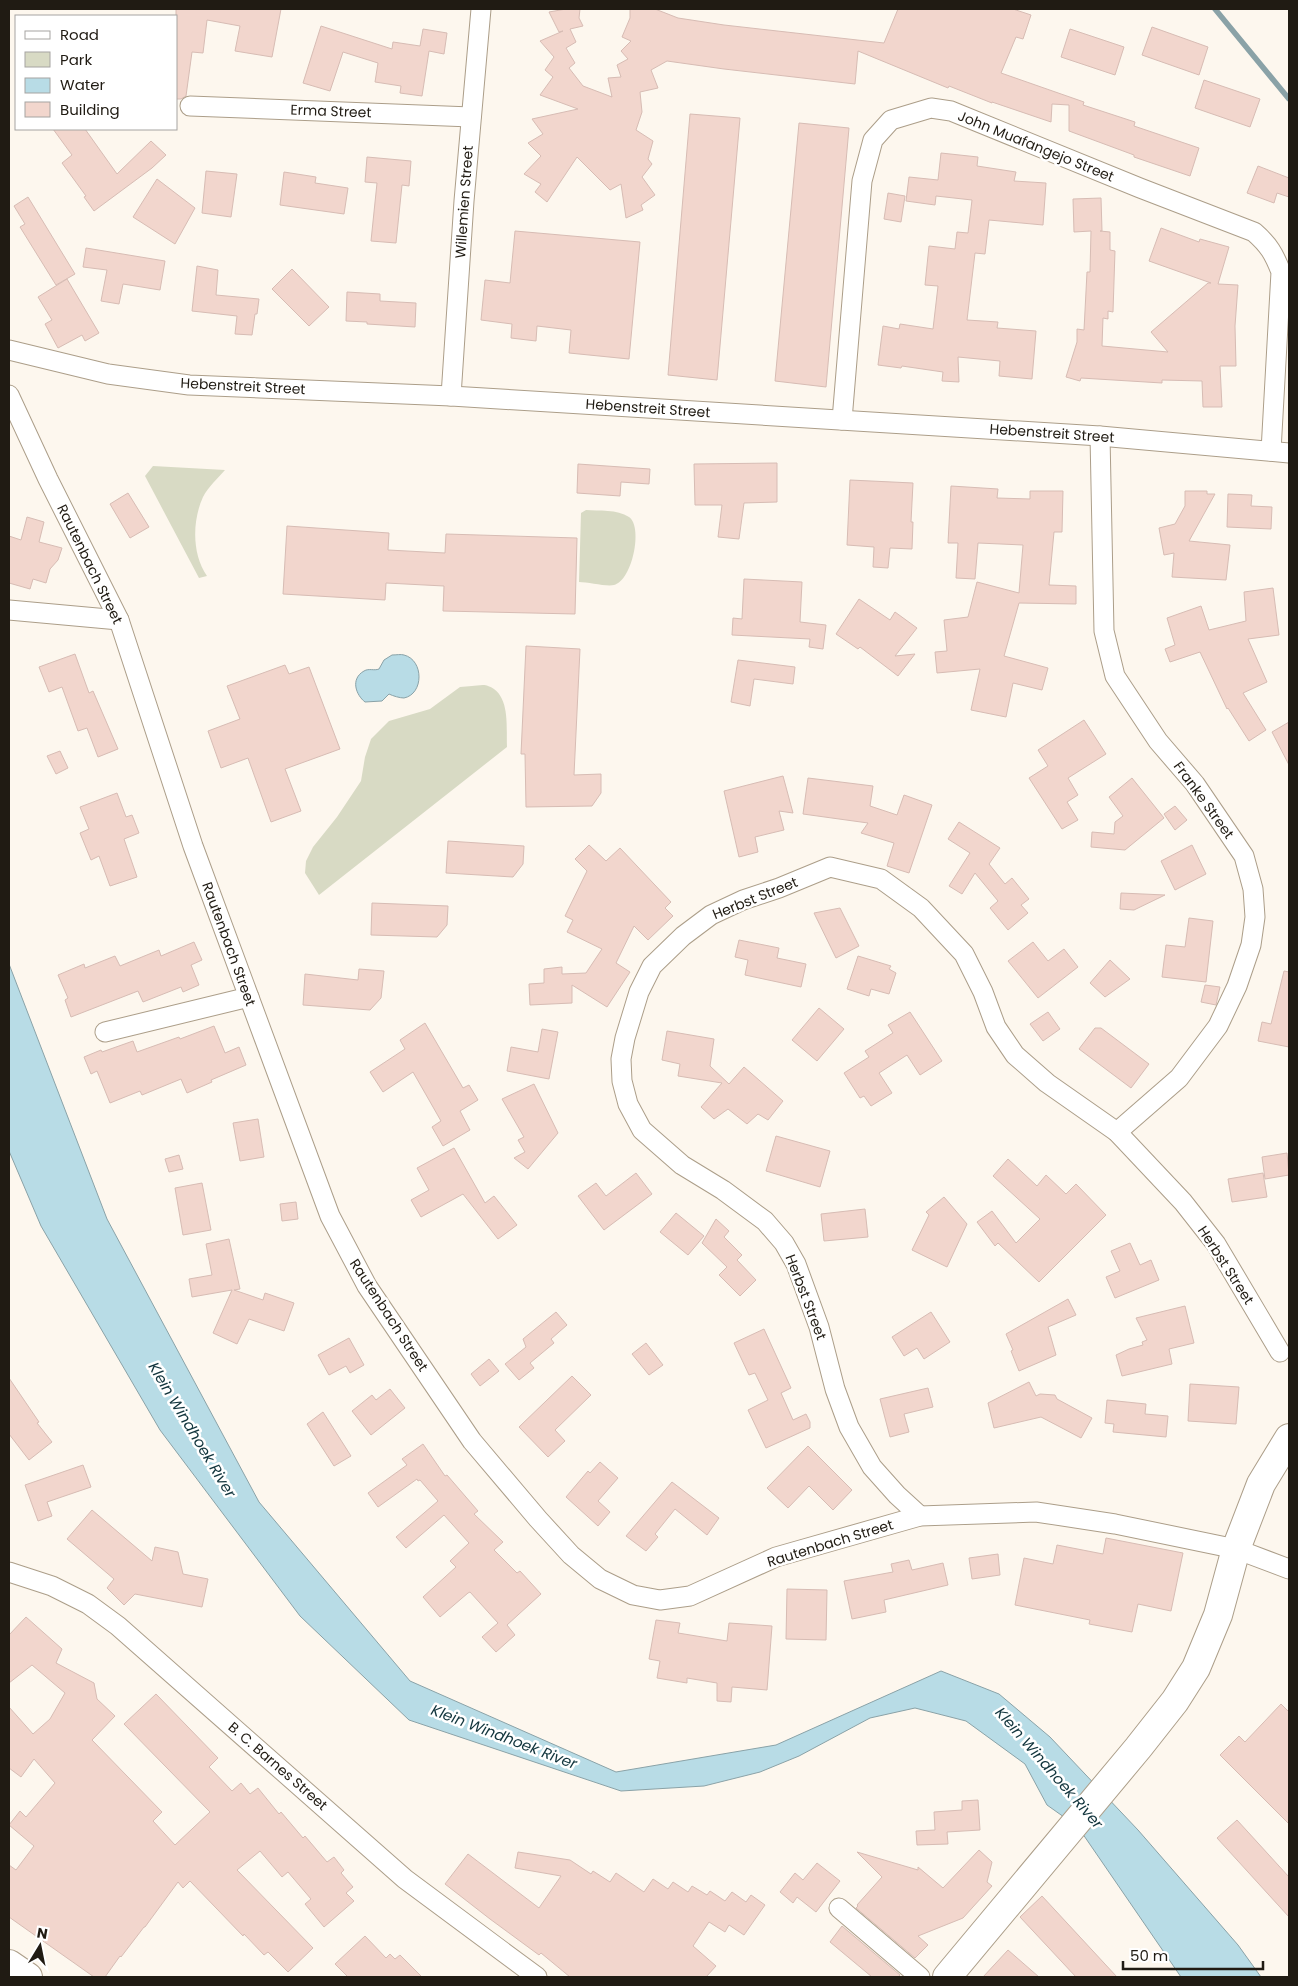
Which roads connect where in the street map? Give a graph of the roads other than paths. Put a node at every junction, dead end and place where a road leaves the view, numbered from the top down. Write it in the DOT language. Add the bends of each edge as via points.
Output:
graph roads {
  1 [pos="481,9"];
  2 [pos="190,106"];
  3 [pos="471,117"];
  4 [pos="9,350"];
  5 [pos="9,395"];
  6 [pos="451,396"];
  7 [pos="842,420"];
  8 [pos="1100,436"];
  9 [pos="1280,452"];
  10 [pos="9,610"];
  11 [pos="119,620"];
  12 [pos="249,997"];
  13 [pos="105,1032"];
  14 [pos="1117,1132"];
  15 [pos="1280,1352"];
  16 [pos="1289,1438"];
  17 [pos="920,1516"];
  18 [pos="1236,1548"];
  19 [pos="1289,1569"];
  20 [pos="9,1572"];
  21 [pos="839,1908"];
  22 [pos="9,1964"];
  23 [pos="28,1977"];
  24 [pos="537,1977"];
  25 [pos="920,1977"];
  26 [pos="947,1977"];
  1 -- 3 [label="street, Willemien Street"];
  2 -- 3 [label="street, Erma Street"];
  3 -- 6 [label="street, Willemien Street"];
  4 -- 6 [label="street, Hebenstreit Street" via="108,374 189,385"];
  5 -- 11 [label="street, Rautenbach Street"];
  6 -- 7 [label="street, Hebenstreit Street"];
  7 -- 8 [label="street, Hebenstreit Street"];
  7 -- 9 [label="street, John Muafangejo Street" via="862,181 873,140 891,120 930,108 951,111 1254,232 1264,241 1274,254 1281,272"];
  8 -- 9 [label="street, Hebenstreit Street"];
  8 -- 14 [label="street, Franke Street" via="1104,631 1115,676 1158,741 1195,784 1244,856 1253,889 1255,917 1251,945 1237,986 1218,1026 1179,1078"];
  10 -- 11 [label="street"];
  11 -- 12 [label="street, Rautenbach Street" via="193,846"];
  12 -- 13 [label="street"];
  12 -- 17 [label="street, Rautenbach Street" via="330,1216 366,1286 472,1441 565,1548 600,1579 633,1595 660,1600 690,1596 776,1557"];
  14 -- 15 [label="street, Herbst Street" via="1183,1202 1216,1244"];
  14 -- 17 [label="street, Herbst Street" via="1047,1083 1015,1055 996,1026 964,954 921,908 881,879 830,867 743,900 711,915 652,966 639,992 621,1059 628,1104 642,1130 682,1165 764,1221 784,1243 796,1264 819,1327 835,1389 850,1427 872,1467"];
  16 -- 18 [label="main road" via="1261,1484"];
  17 -- 18 [label="street, Rautenbach Street" via="1036,1512"];
  18 -- 19 [label="street, Rautenbach Street"];
  18 -- 26 [label="main road" via="1218,1615 1196,1668 1175,1701"];
  20 -- 24 [label="street, B. C. Barnes Street" via="52,1586 88,1604 118,1626 405,1879"];
  21 -- 25 [label="street"];
  22 -- 23 [label="main road"];
}
